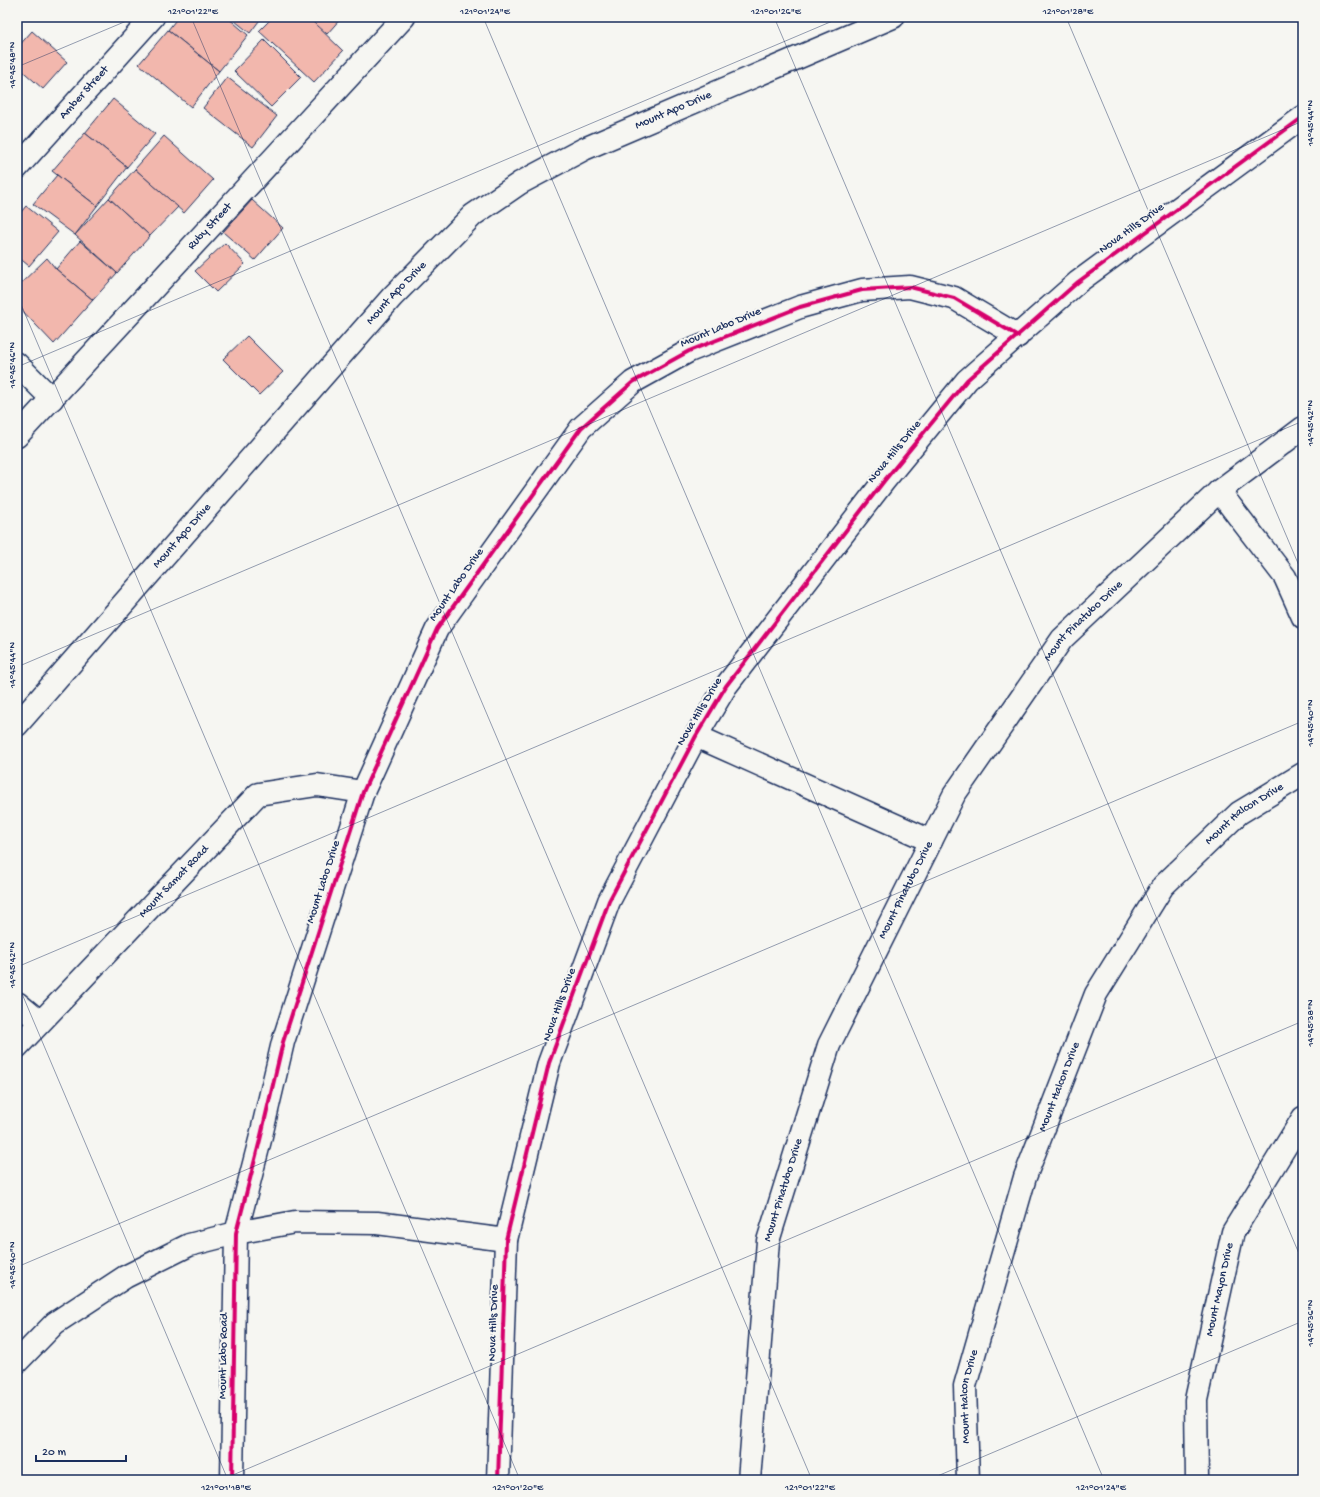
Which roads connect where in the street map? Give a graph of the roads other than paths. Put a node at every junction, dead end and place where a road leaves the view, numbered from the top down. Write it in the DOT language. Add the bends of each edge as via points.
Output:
graph roads {
  1 [pos="153,17"];
  2 [pos="404,17"];
  3 [pos="893,17"];
  4 [pos="1303,117"];
  5 [pos="17,168"];
  6 [pos="1018,336"];
  7 [pos="17,364"];
  8 [pos="52,399"];
  9 [pos="1303,428"];
  10 [pos="17,436"];
  11 [pos="1219,491"];
  12 [pos="1303,617"];
  13 [pos="17,725"];
  14 [pos="696,736"];
  15 [pos="1303,774"];
  16 [pos="363,792"];
  17 [pos="931,841"];
  18 [pos="17,1003"];
  19 [pos="40,1022"];
  20 [pos="17,1047"];
  21 [pos="1303,1118"];
  22 [pos="236,1233"];
  23 [pos="506,1240"];
  24 [pos="17,1362"];
  25 [pos="232,1480"];
  26 [pos="498,1480"];
  27 [pos="749,1480"];
  28 [pos="968,1480"];
  29 [pos="1197,1480"];
  1 -- 5 [label="street, Amber Street"];
  2 -- 8 [label="street, Ruby Street"];
  3 -- 13 [label="street, Mount Apo Drive" via="584,149 520,182 473,215 392,298"];
  4 -- 6 [label="street, Nova Hills Drive" via="1078,282"];
  6 -- 14 [label="street, Nova Hills Drive" via="967,380 884,481 726,686"];
  6 -- 16 [label="street, Mount Labo Drive" via="954,298 910,287 862,290 800,306 689,351 633,382 581,428 437,629"];
  7 -- 8 [label="street"];
  8 -- 10 [label="street, Ruby Street"];
  9 -- 11 [label="street, Mount Pinatubo Drive"];
  11 -- 12 [label="street" via="1285,577"];
  11 -- 17 [label="street, Mount Pinatubo Drive" via="1062,639 954,795"];
  14 -- 17 [label="street"];
  14 -- 23 [label="street, Nova Hills Drive" via="609,901 549,1063"];
  15 -- 28 [label="street, Mount Halcon Drive" via="1239,813 1163,886 1096,994 1025,1177 965,1386"];
  16 -- 19 [label="street, Mount Samat Road" via="317,785 258,794"];
  16 -- 22 [label="street, Mount Labo Drive" via="283,1042"];
  17 -- 27 [label="street, Mount Pinatubo Drive" via="830,1045 768,1241"];
  18 -- 19 [label="street"];
  19 -- 20 [label="street, Mount Samat Road"];
  21 -- 29 [label="street, Mount Mayon Drive" via="1233,1232 1196,1400"];
  22 -- 23 [label="street" via="295,1222 377,1223"];
  22 -- 24 [label="street" via="189,1245 125,1277 55,1323"];
  22 -- 25 [label="street, Mount Labo Road"];
  23 -- 26 [label="street, Nova Hills Drive"];
}
